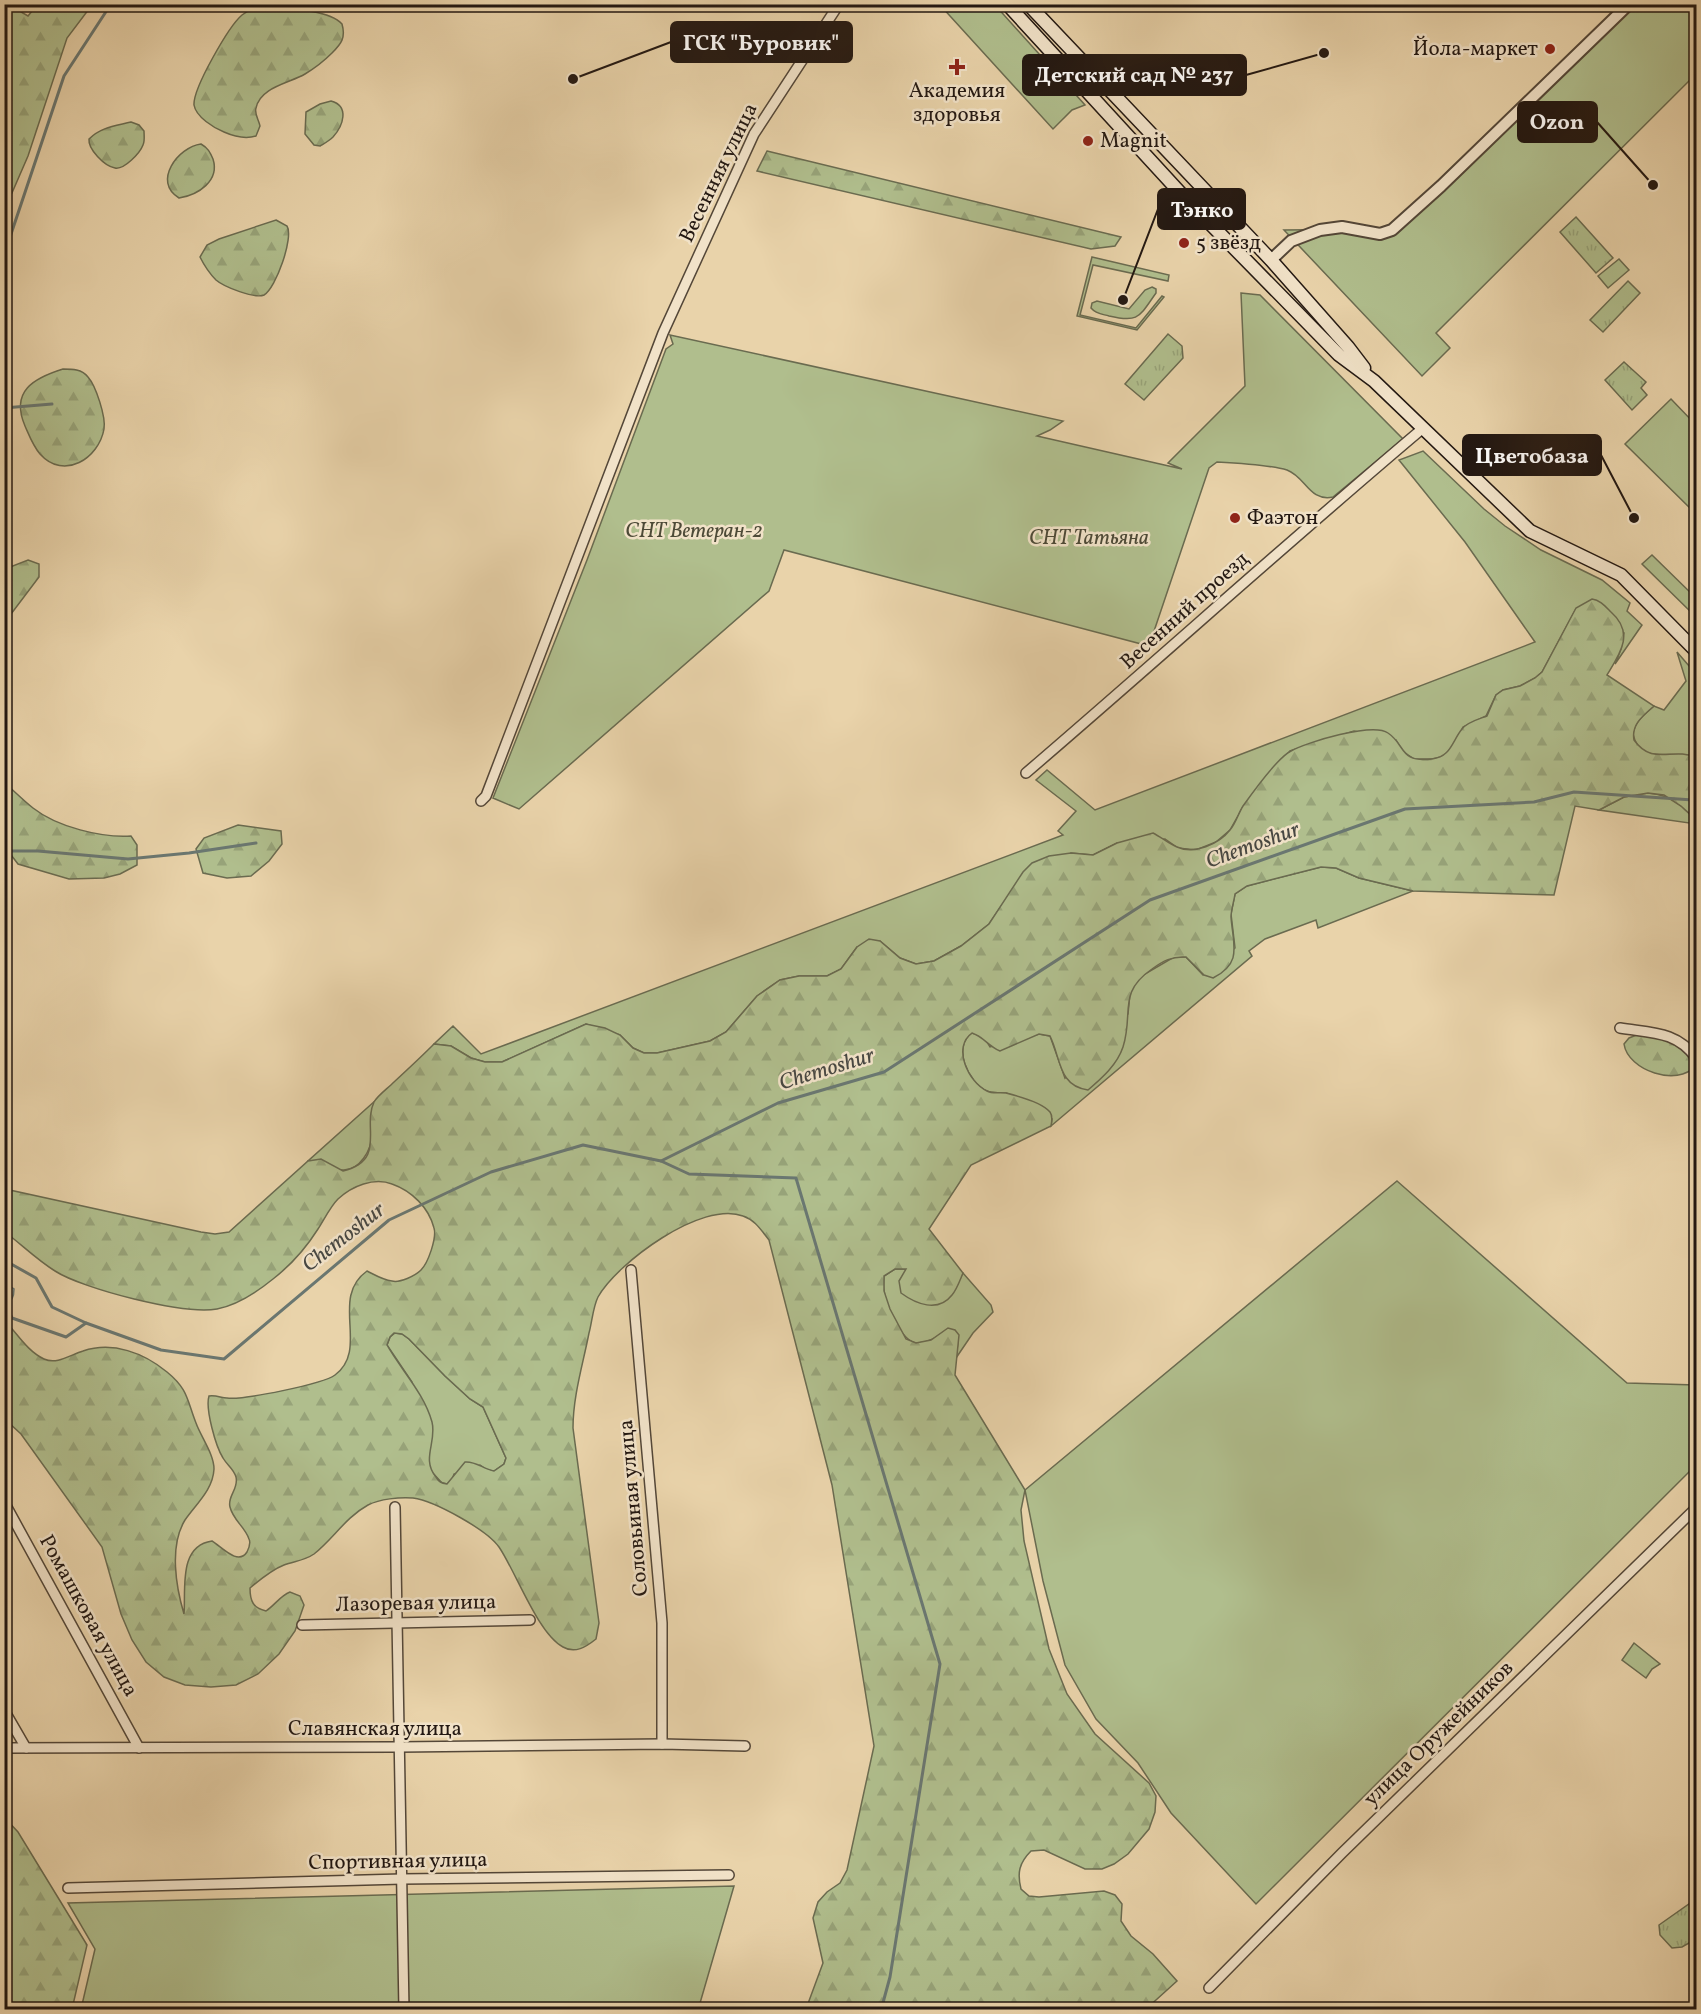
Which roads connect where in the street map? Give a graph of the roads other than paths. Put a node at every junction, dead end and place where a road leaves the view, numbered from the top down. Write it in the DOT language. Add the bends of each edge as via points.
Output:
graph roads {
  1 [pos="838,4"];
  2 [pos="1007,4"];
  3 [pos="1028,4"];
  4 [pos="1629,4"];
  5 [pos="1271,260"];
  6 [pos="1344,351"];
  7 [pos="1422,429"];
  8 [pos="1696,651"];
  9 [pos="1026,773"];
  10 [pos="481,801"];
  11 [pos="1620,1028"];
  12 [pos="1696,1058"];
  13 [pos="631,1270"];
  14 [pos="4,1502"];
  15 [pos="395,1507"];
  16 [pos="1696,1508"];
  17 [pos="530,1620"];
  18 [pos="397,1623"];
  19 [pos="302,1625"];
  20 [pos="4,1710"];
  21 [pos="662,1744"];
  22 [pos="745,1746"];
  23 [pos="399,1747"];
  24 [pos="4,1748"];
  25 [pos="26,1748"];
  26 [pos="139,1748"];
  27 [pos="729,1875"];
  28 [pos="402,1879"];
  29 [pos="68,1888"];
  30 [pos="1209,1988"];
  31 [pos="404,2010"];
  1 -- 10 [label="street, Весенняя улица" via="754,134 663,333"];
  2 -- 6 [label="main road" via="1185,198"];
  3 -- 5 [label="main road"];
  4 -- 5 [label="street" via="1392,230 1375,234 1342,227 1312,232 1291,241"];
  5 -- 6 [label="main road"];
  6 -- 7 [label="main road"];
  7 -- 8 [label="main road" via="1530,531 1621,575"];
  7 -- 9 [label="street, Весенний проезд"];
  11 -- 12 [label="street" via="1671,1036"];
  13 -- 21 [label="street, Соловьиная улица" via="662,1623"];
  14 -- 26 [label="street, Ромашковая улица"];
  15 -- 18 [label="street"];
  16 -- 30 [label="street, улица Оружейников"];
  17 -- 18 [label="street, Лазоревая улица"];
  18 -- 19 [label="street, Лазоревая улица"];
  18 -- 23 [label="street"];
  20 -- 25 [label="street"];
  21 -- 22 [label="street, Славянская улица"];
  21 -- 23 [label="street, Славянская улица"];
  23 -- 26 [label="street, Славянская улица"];
  23 -- 28 [label="street"];
  24 -- 25 [label="street, Славянская улица"];
  25 -- 26 [label="street, Славянская улица"];
  27 -- 28 [label="street, Спортивная улица"];
  28 -- 29 [label="street, Спортивная улица"];
  28 -- 31 [label="street"];
}
